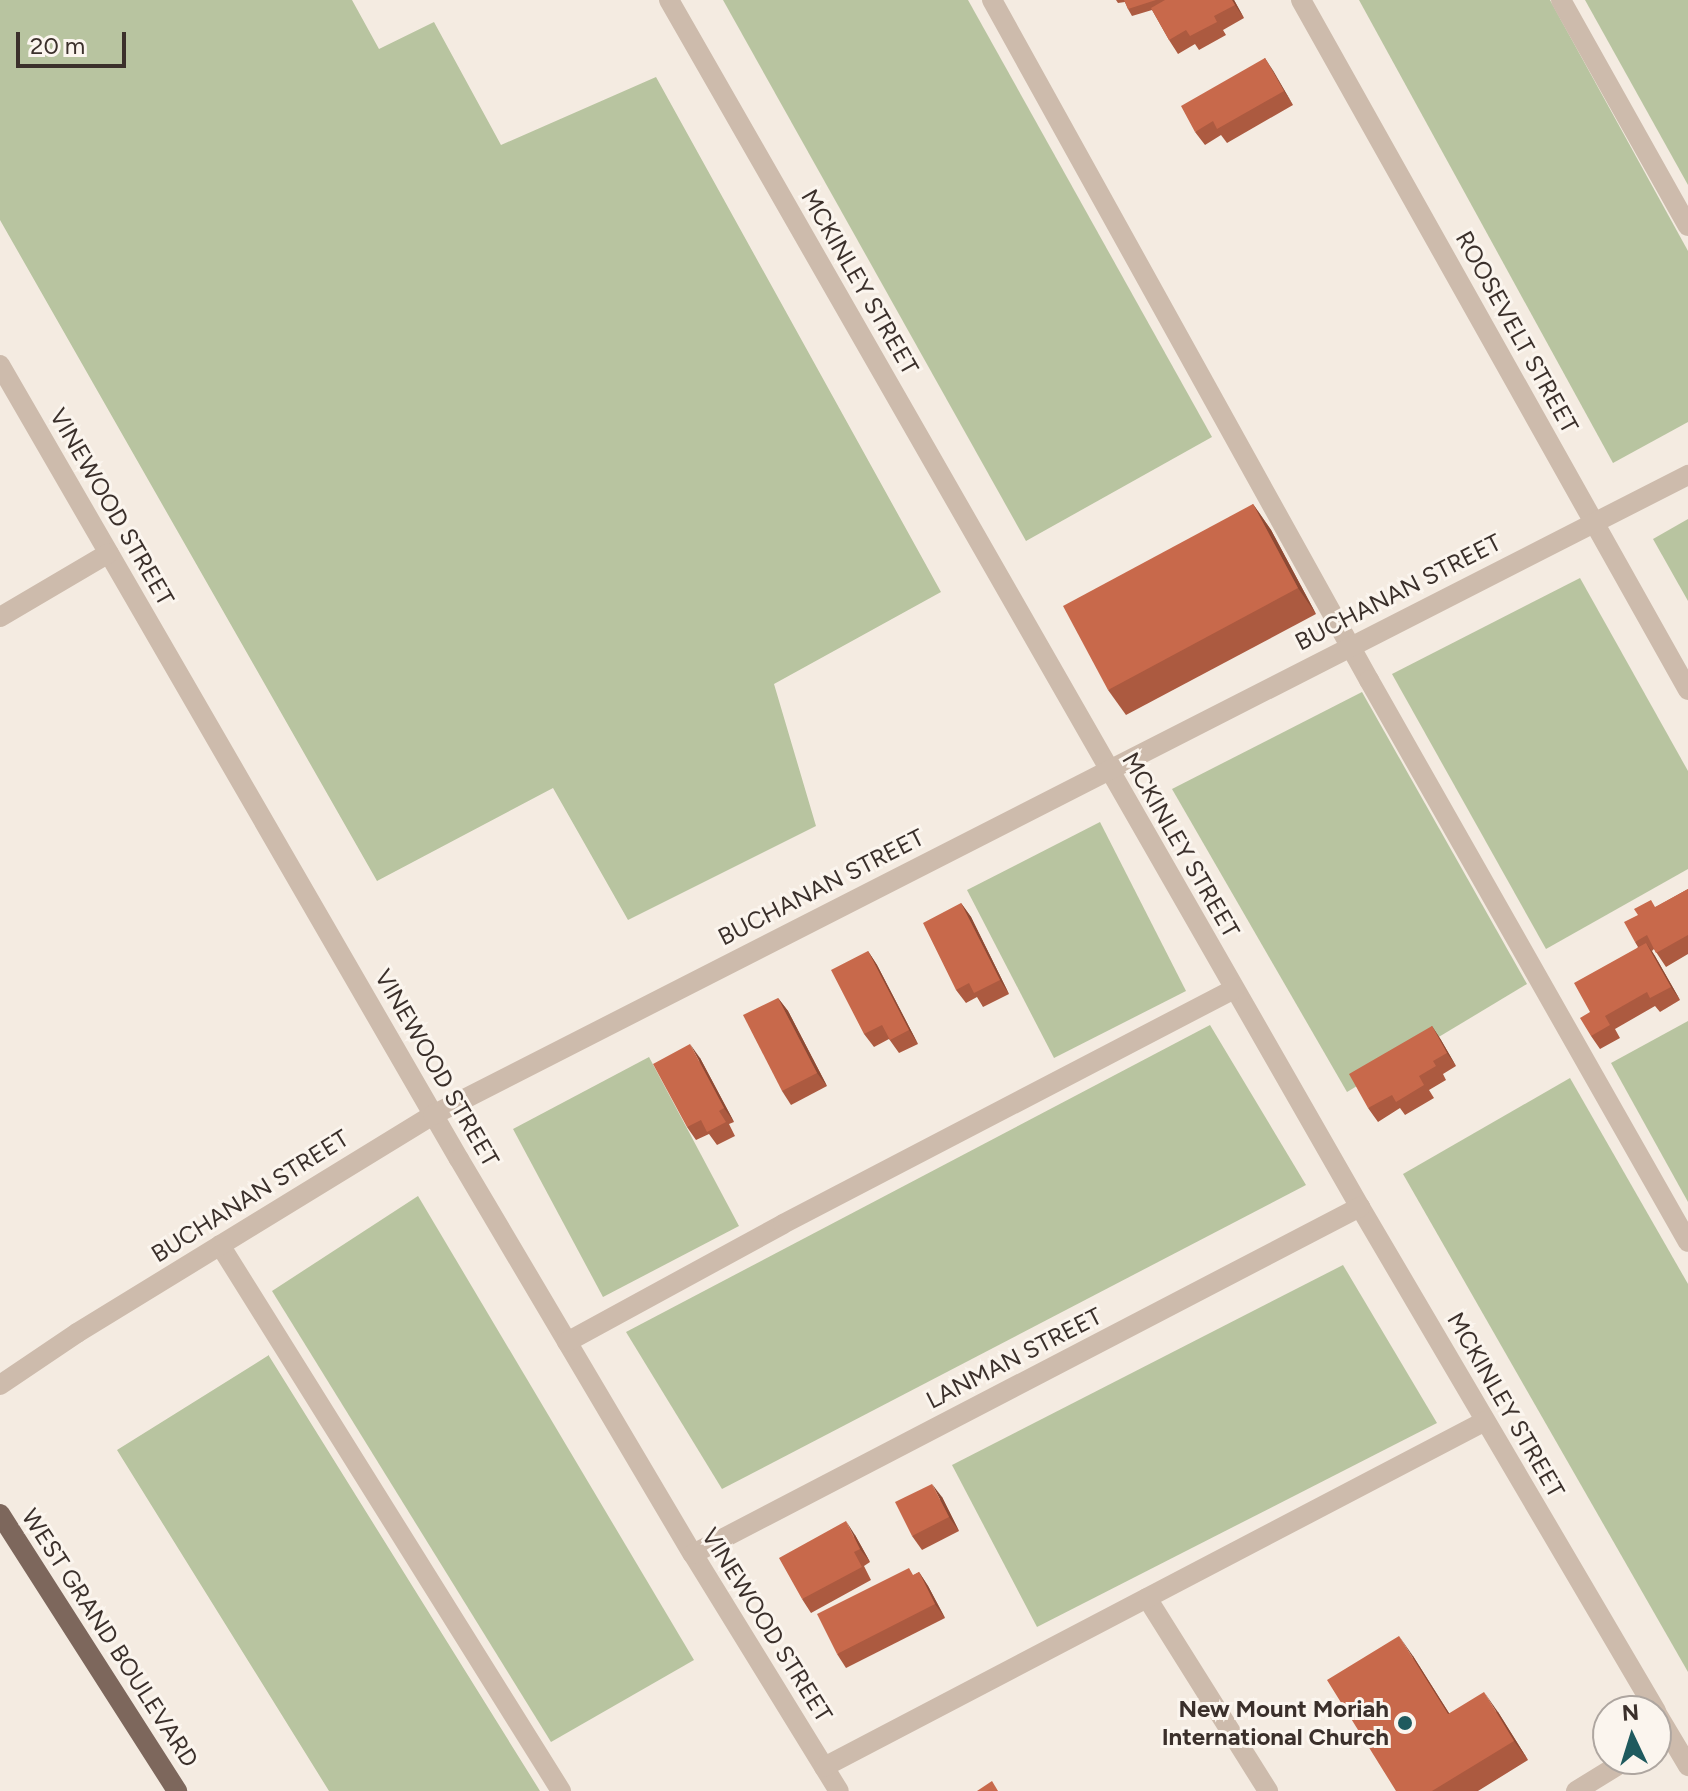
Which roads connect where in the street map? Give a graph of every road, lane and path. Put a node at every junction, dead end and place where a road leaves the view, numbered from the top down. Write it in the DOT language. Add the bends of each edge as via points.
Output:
graph roads {
  1 [pos="669,0"];
  2 [pos="992,0"];
  3 [pos="1301,0"];
  4 [pos="1561,0"];
  5 [pos="1688,226"];
  6 [pos="0,365"];
  7 [pos="1688,475"];
  8 [pos="1594,522"];
  9 [pos="109,553"];
  10 [pos="0,617"];
  11 [pos="1350,646"];
  12 [pos="1688,690"];
  13 [pos="1108,769"];
  14 [pos="1234,989"];
  15 [pos="433,1115"];
  16 [pos="1360,1207"];
  17 [pos="1688,1242"];
  18 [pos="220,1245"];
  19 [pos="567,1342"];
  20 [pos="0,1385"];
  21 [pos="1485,1421"];
  22 [pos="0,1514"];
  23 [pos="693,1554"];
  24 [pos="1147,1598"];
  25 [pos="1647,1695"];
  26 [pos="1672,1748"];
  27 [pos="1688,1766"];
  28 [pos="824,1767"];
  29 [pos="1602,1775"];
  30 [pos="177,1791"];
  31 [pos="561,1791"];
  32 [pos="839,1791"];
  33 [pos="1268,1791"];
  34 [pos="1576,1791"];
  1 -- 13 [label="street, MCKINLEY STREET"];
  2 -- 11 [label="street"];
  3 -- 8 [label="street, ROOSEVELT STREET"];
  4 -- 5 [label="street"];
  6 -- 9 [label="street, VINEWOOD STREET"];
  7 -- 8 [label="street, BUCHANAN STREET"];
  8 -- 11 [label="street, BUCHANAN STREET"];
  8 -- 12 [label="street, ROOSEVELT STREET"];
  9 -- 10 [label="street"];
  9 -- 15 [label="street, VINEWOOD STREET"];
  11 -- 13 [label="street, BUCHANAN STREET"];
  11 -- 17 [label="street"];
  13 -- 14 [label="street, MCKINLEY STREET"];
  13 -- 15 [label="street, BUCHANAN STREET"];
  14 -- 16 [label="street, MCKINLEY STREET"];
  14 -- 19 [label="street"];
  15 -- 18 [label="street, BUCHANAN STREET"];
  15 -- 19 [label="street, VINEWOOD STREET"];
  16 -- 21 [label="street, MCKINLEY STREET"];
  16 -- 23 [label="street, LANMAN STREET"];
  18 -- 20 [label="street, BUCHANAN STREET"];
  18 -- 31 [label="street"];
  19 -- 23 [label="street, VINEWOOD STREET"];
  21 -- 24 [label="street"];
  21 -- 25 [label="street, MCKINLEY STREET"];
  22 -- 30 [label="main road, WEST GRAND BOULEVARD"];
  23 -- 28 [label="street, VINEWOOD STREET"];
  24 -- 28 [label="street"];
  24 -- 33 [label="street"];
  26 -- 27 [label="street, MCKINLEY STREET"];
  28 -- 32 [label="street, VINEWOOD STREET"];
  29 -- 34 [label="street"];
}
